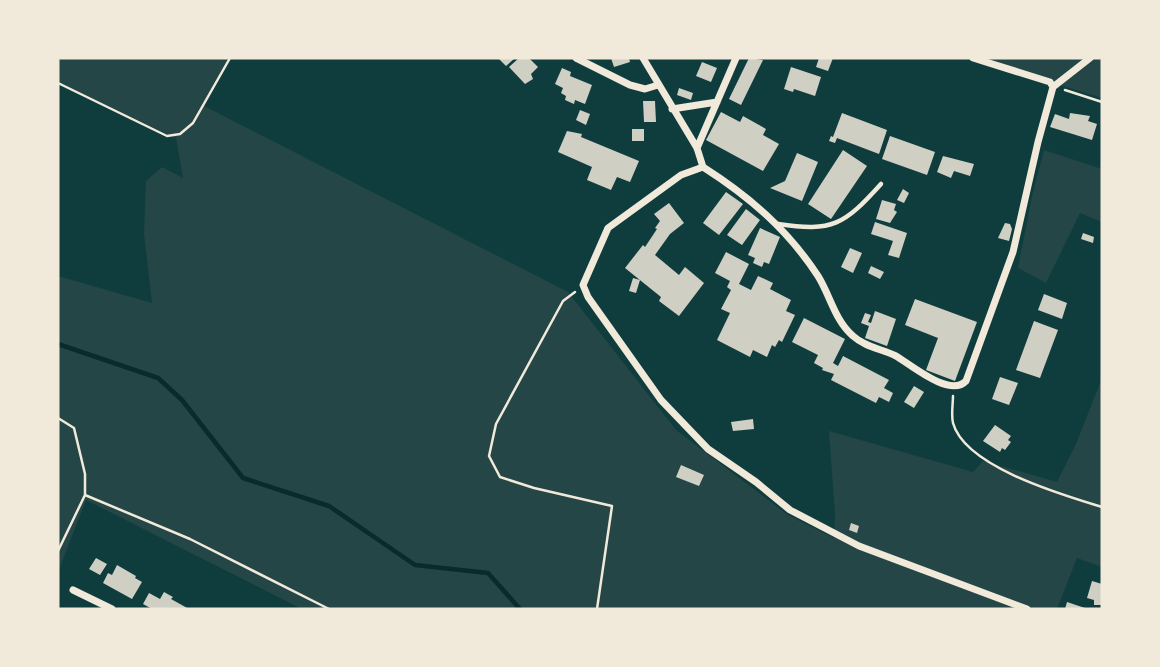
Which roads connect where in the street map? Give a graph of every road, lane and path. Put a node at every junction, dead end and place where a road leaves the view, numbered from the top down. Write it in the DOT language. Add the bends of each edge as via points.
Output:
graph roads {
  1 [pos="230,58"];
  2 [pos="576,58"];
  3 [pos="643,58"];
  4 [pos="737,58"];
  5 [pos="972,58"];
  6 [pos="1090,58"];
  7 [pos="58,83"];
  8 [pos="658,85"];
  9 [pos="1053,87"];
  10 [pos="717,102"];
  11 [pos="1102,102"];
  12 [pos="672,109"];
  13 [pos="697,148"];
  14 [pos="703,167"];
  15 [pos="881,184"];
  16 [pos="778,224"];
  17 [pos="583,285"];
  18 [pos="952,387"];
  19 [pos="58,418"];
  20 [pos="85,495"];
  21 [pos="1102,507"];
  22 [pos="58,551"];
  23 [pos="73,590"];
  24 [pos="112,609"];
  25 [pos="329,609"];
  26 [pos="597,609"];
  27 [pos="1027,609"];
  1 -- 7 [label="path" via="193,123 180,134 167,136"];
  2 -- 8 [label="street" via="629,85 645,89"];
  3 -- 8 [label="street"];
  4 -- 10 [label="street"];
  5 -- 9 [label="street" via="1050,82"];
  6 -- 9 [label="street"];
  8 -- 12 [label="street"];
  9 -- 11 [label="path"];
  9 -- 18 [label="street" via="1013,252 966,381"];
  10 -- 12 [label="street"];
  10 -- 13 [label="street"];
  12 -- 13 [label="street"];
  13 -- 14 [label="street"];
  14 -- 16 [label="street"];
  14 -- 17 [label="street" via="681,175 608,228"];
  15 -- 16 [label="lane" via="858,210 826,227"];
  16 -- 18 [label="street" via="819,277 852,335"];
  17 -- 26 [label="path" via="563,301 496,424 489,456 499,477 612,506"];
  17 -- 27 [label="street" via="661,400 708,449 790,510 859,546"];
  18 -- 21 [label="path" via="953,424 983,460"];
  19 -- 20 [label="path" via="74,428"];
  20 -- 22 [label="path"];
  20 -- 25 [label="path" via="190,539"];
  23 -- 24 [label="street"];
}
